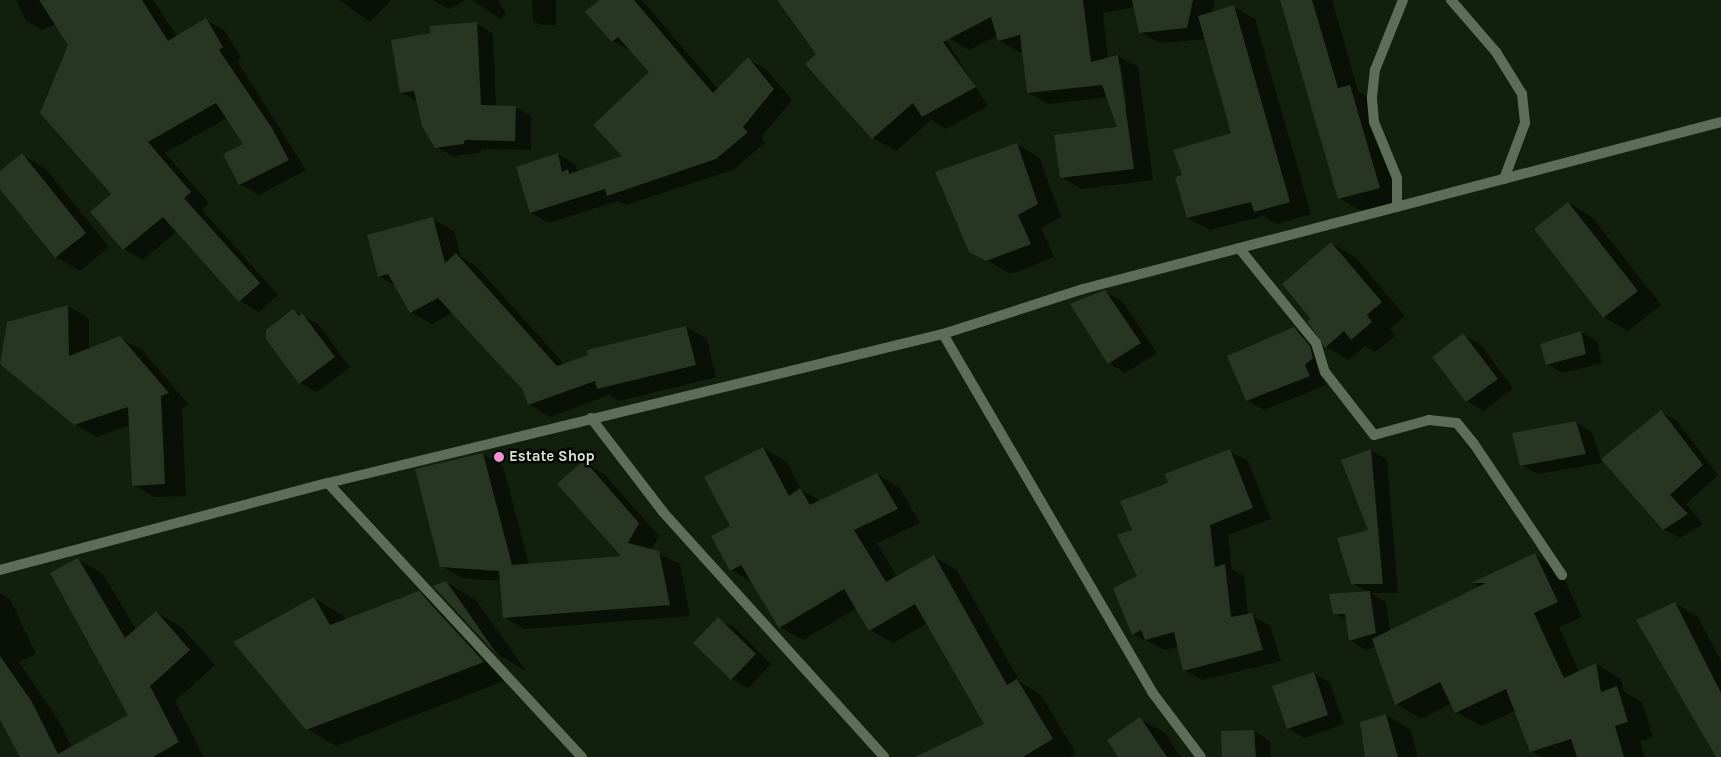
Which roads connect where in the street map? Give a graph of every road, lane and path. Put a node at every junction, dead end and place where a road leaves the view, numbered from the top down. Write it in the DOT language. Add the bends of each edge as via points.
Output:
graph roads {
  1 [pos="1403,0"];
  2 [pos="1451,0"];
  3 [pos="1721,122"];
  4 [pos="1504,179"];
  5 [pos="1397,207"];
  6 [pos="1240,248"];
  7 [pos="943,334"];
  8 [pos="591,418"];
  9 [pos="328,483"];
  10 [pos="0,570"];
  11 [pos="1562,575"];
  12 [pos="582,757"];
  13 [pos="884,757"];
  14 [pos="1201,757"];
  1 -- 5 [label="street" via="1375,70 1372,97 1374,122 1397,178"];
  2 -- 4 [label="street" via="1496,52 1522,94 1525,123"];
  3 -- 4 [label="street"];
  4 -- 5 [label="street"];
  5 -- 6 [label="street"];
  6 -- 7 [label="street" via="1083,289"];
  6 -- 11 [label="street" via="1316,343 1325,372 1374,435 1429,420 1457,423"];
  7 -- 8 [label="street"];
  7 -- 14 [label="street" via="1152,692"];
  8 -- 9 [label="street"];
  8 -- 13 [label="street" via="663,512"];
  9 -- 10 [label="street"];
  9 -- 12 [label="street"];
}
